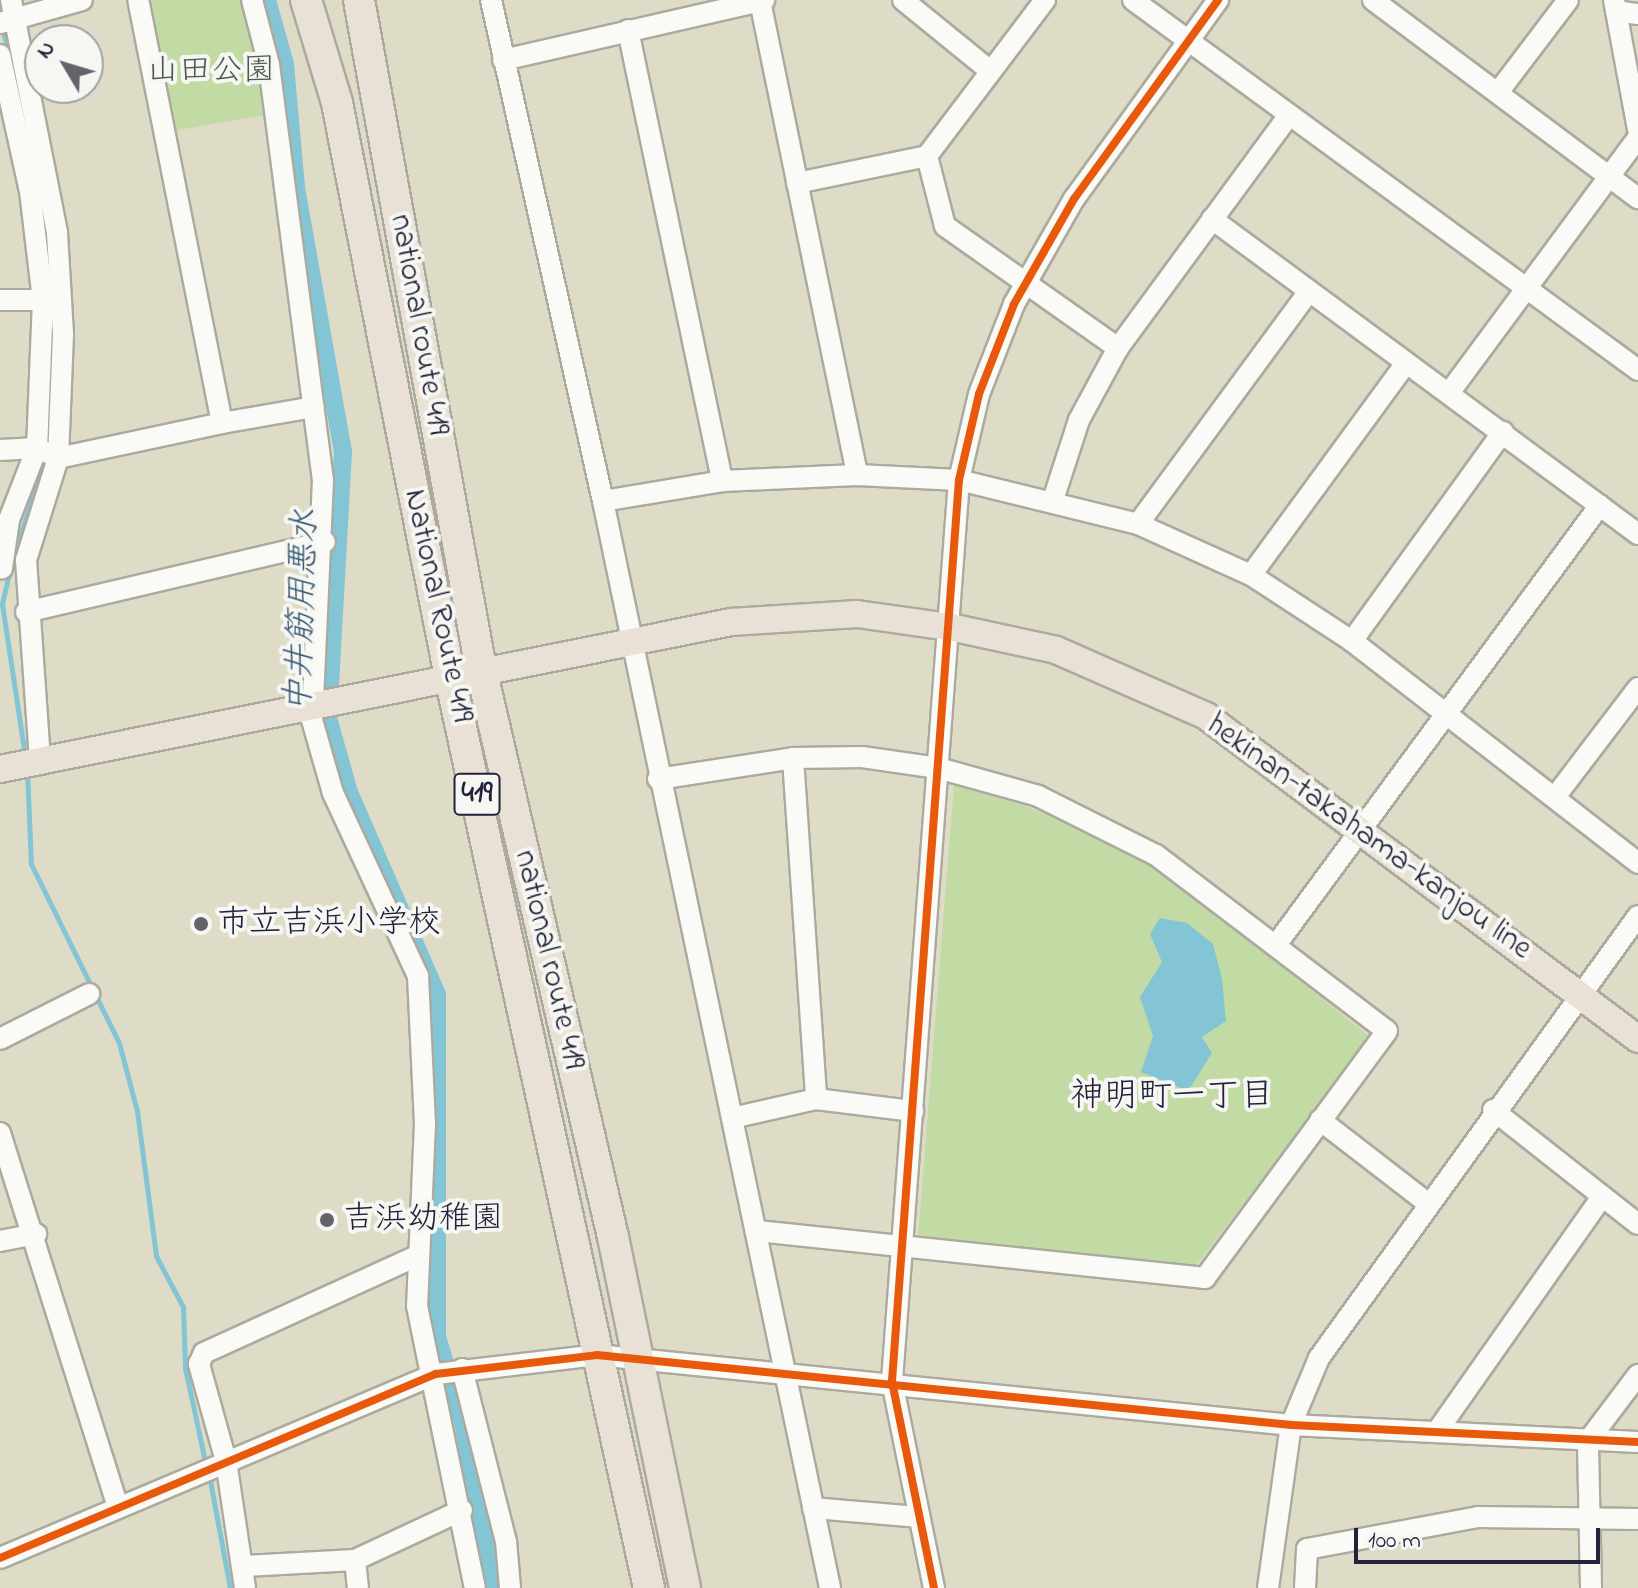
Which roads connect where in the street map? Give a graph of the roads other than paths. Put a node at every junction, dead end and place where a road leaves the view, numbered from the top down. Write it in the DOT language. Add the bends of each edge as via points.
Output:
graph roads {
  1 [pos="82,0"];
  2 [pos="138,0"];
  3 [pos="252,0"];
  4 [pos="306,0"];
  5 [pos="359,0"];
  6 [pos="491,0"];
  7 [pos="762,0"];
  8 [pos="903,0"];
  9 [pos="1045,0"];
  10 [pos="1133,0"];
  11 [pos="1218,0"];
  12 [pos="1373,0"];
  13 [pos="1568,0"];
  14 [pos="1615,5"];
  15 [pos="670,9"];
  16 [pos="1638,14"];
  17 [pos="9,15"];
  18 [pos="628,30"];
  19 [pos="1187,41"];
  20 [pos="0,55"];
  21 [pos="503,60"];
  22 [pos="989,70"];
  23 [pos="1499,91"];
  24 [pos="5,93"];
  25 [pos="1289,115"];
  26 [pos="1637,117"];
  27 [pos="1638,138"];
  28 [pos="927,156"];
  29 [pos="1610,178"];
  30 [pos="797,183"];
  31 [pos="1638,198"];
  32 [pos="1212,219"];
  33 [pos="1025,284"];
  34 [pos="1526,288"];
  35 [pos="1309,291"];
  36 [pos="0,300"];
  37 [pos="52,300"];
  38 [pos="1118,348"];
  39 [pos="1406,363"];
  40 [pos="1638,370"];
  41 [pos="1449,393"];
  42 [pos="314,407"];
  43 [pos="222,423"];
  44 [pos="1503,432"];
  45 [pos="0,450"];
  46 [pos="47,453"];
  47 [pos="857,475"];
  48 [pos="959,480"];
  49 [pos="722,481"];
  50 [pos="1053,500"];
  51 [pos="603,501"];
  52 [pos="1600,505"];
  53 [pos="1138,524"];
  54 [pos="1638,534"];
  55 [pos="325,542"];
  56 [pos="11,565"];
  57 [pos="1251,575"];
  58 [pos="26,612"];
  59 [pos="950,627"];
  60 [pos="629,641"];
  61 [pos="1352,641"];
  62 [pos="481,669"];
  63 [pos="450,677"];
  64 [pos="1638,688"];
  65 [pos="313,706"];
  66 [pos="1450,715"];
  67 [pos="793,758"];
  68 [pos="23,764"];
  69 [pos="938,768"];
  70 [pos="658,779"];
  71 [pos="1555,797"];
  72 [pos="1361,831"];
  73 [pos="1638,863"];
  74 [pos="1638,916"];
  75 [pos="1276,945"];
  76 [pos="89,994"];
  77 [pos="1579,994"];
  78 [pos="0,1039"];
  79 [pos="1638,1039"];
  80 [pos="816,1099"];
  81 [pos="1493,1110"];
  82 [pos="913,1111"];
  83 [pos="732,1118"];
  84 [pos="1320,1120"];
  85 [pos="0,1133"];
  86 [pos="1602,1197"];
  87 [pos="1426,1202"];
  88 [pos="1638,1224"];
  89 [pos="755,1231"];
  90 [pos="36,1234"];
  91 [pos="0,1241"];
  92 [pos="902,1246"];
  93 [pos="415,1257"];
  94 [pos="597,1355"];
  95 [pos="636,1359"];
  96 [pos="784,1370"];
  97 [pos="446,1373"];
  98 [pos="1638,1375"];
  99 [pos="892,1381"];
  100 [pos="1291,1425"];
  101 [pos="1438,1430"];
  102 [pos="1588,1441"];
  103 [pos="1638,1442"];
  104 [pos="221,1463"];
  105 [pos="118,1508"];
  106 [pos="813,1508"];
  107 [pos="462,1510"];
  108 [pos="919,1517"];
  109 [pos="1591,1519"];
  110 [pos="1638,1519"];
  111 [pos="0,1558"];
  112 [pos="355,1560"];
  113 [pos="245,1566"];
  114 [pos="245,1588"];
  115 [pos="358,1588"];
  116 [pos="475,1588"];
  117 [pos="510,1588"];
  118 [pos="649,1588"];
  119 [pos="685,1588"];
  120 [pos="830,1588"];
  121 [pos="934,1588"];
  122 [pos="1268,1588"];
  123 [pos="1305,1588"];
  124 [pos="1591,1588"];
  1 -- 17 [label="street"];
  2 -- 43 [label="street"];
  3 -- 42 [label="street" via="269,65"];
  4 -- 63 [label="highway, National Route 419 / 419" via="337,103"];
  5 -- 62 [label="highway, national route 419 / 419"];
  6 -- 21 [label="street"];
  7 -- 15 [label="street"];
  7 -- 30 [label="street"];
  8 -- 22 [label="street"];
  9 -- 22 [label="street"];
  10 -- 19 [label="street"];
  11 -- 19 [label="street"];
  12 -- 23 [label="street"];
  13 -- 23 [label="street"];
  14 -- 16 [label="street"];
  14 -- 26 [label="street"];
  15 -- 18 [label="street"];
  17 -- 37 [label="street" via="34,88"];
  18 -- 21 [label="street"];
  18 -- 49 [label="street"];
  19 -- 25 [label="street"];
  19 -- 33 [label="street" via="1074,199"];
  20 -- 24 [label="street"];
  21 -- 51 [label="street"];
  22 -- 28 [label="street"];
  23 -- 29 [label="street"];
  24 -- 37 [label="street"];
  25 -- 32 [label="street"];
  25 -- 34 [label="street"];
  27 -- 29 [label="street"];
  28 -- 30 [label="street"];
  28 -- 33 [label="street" via="945,226"];
  29 -- 31 [label="street"];
  29 -- 34 [label="street"];
  30 -- 47 [label="street"];
  32 -- 35 [label="street"];
  32 -- 38 [label="street"];
  33 -- 38 [label="street"];
  33 -- 48 [label="street" via="979,394"];
  34 -- 40 [label="street"];
  34 -- 41 [label="street"];
  35 -- 39 [label="street"];
  35 -- 53 [label="street"];
  36 -- 37 [label="street"];
  37 -- 46 [label="street"];
  38 -- 50 [label="street" via="1079,420"];
  39 -- 41 [label="street"];
  39 -- 57 [label="street"];
  41 -- 44 [label="street"];
  42 -- 43 [label="street"];
  42 -- 55 [label="street"];
  43 -- 46 [label="street"];
  44 -- 52 [label="street"];
  44 -- 61 [label="street"];
  45 -- 46 [label="street"];
  46 -- 56 [label="street"];
  47 -- 48 [label="street"];
  47 -- 49 [label="street"];
  48 -- 50 [label="street"];
  48 -- 59 [label="street"];
  49 -- 51 [label="street"];
  50 -- 53 [label="street"];
  51 -- 60 [label="street"];
  52 -- 54 [label="street"];
  52 -- 66 [label="street"];
  53 -- 57 [label="street"];
  55 -- 58 [label="street"];
  55 -- 65 [label="street"];
  56 -- 58 [label="street"];
  57 -- 61 [label="street"];
  58 -- 68 [label="street"];
  59 -- 60 [label="main road, hekinan-takahama-kanjou line" via="857,614 731,622"];
  59 -- 69 [label="street"];
  59 -- 72 [label="main road, hekinan-takahama-kanjou line" via="1056,650 1206,716"];
  60 -- 62 [label="main road, hekinan-takahama-kanjou line"];
  60 -- 70 [label="street"];
  61 -- 66 [label="street"];
  62 -- 63 [label="main road, hekinan-takahama-kanjou line"];
  62 -- 95 [label="highway, national route 419 / 419"];
  63 -- 65 [label="main road, hekinan-takahama-kanjou line"];
  63 -- 94 [label="highway, National Route 419 / 419"];
  64 -- 71 [label="street"];
  65 -- 68 [label="main road, hekinan-takahama-kanjou line"];
  65 -- 93 [label="street" via="333,793 418,976 425,1124"];
  66 -- 71 [label="street"];
  66 -- 72 [label="street"];
  67 -- 69 [label="street" via="862,757"];
  67 -- 70 [label="street"];
  67 -- 80 [label="street"];
  69 -- 75 [label="street" via="1038,796 1101,825 1156,855"];
  69 -- 82 [label="street"];
  70 -- 83 [label="street"];
  71 -- 73 [label="street"];
  72 -- 75 [label="street"];
  72 -- 77 [label="main road, hekinan-takahama-kanjou line"];
  74 -- 77 [label="street"];
  75 -- 84 [label="street" via="1387,1031"];
  76 -- 78 [label="street"];
  77 -- 79 [label="main road, hekinan-takahama-kanjou line"];
  77 -- 81 [label="street"];
  80 -- 82 [label="street"];
  80 -- 83 [label="street"];
  81 -- 86 [label="street"];
  81 -- 87 [label="street"];
  82 -- 92 [label="street"];
  83 -- 89 [label="street"];
  84 -- 87 [label="street"];
  84 -- 92 [label="street" via="1205,1278"];
  85 -- 90 [label="street"];
  86 -- 88 [label="street"];
  86 -- 101 [label="street"];
  87 -- 100 [label="street" via="1319,1358"];
  89 -- 92 [label="street"];
  89 -- 96 [label="street"];
  90 -- 91 [label="street"];
  90 -- 105 [label="street"];
  92 -- 99 [label="street"];
  93 -- 97 [label="street"];
  93 -- 104 [label="street" via="204,1353 205,1394"];
  94 -- 95 [label="street"];
  94 -- 97 [label="street"];
  94 -- 118 [label="highway, National Route 419 / 419"];
  95 -- 96 [label="street"];
  95 -- 119 [label="highway, national route 419 / 419"];
  96 -- 99 [label="street"];
  96 -- 106 [label="street"];
  97 -- 104 [label="street"];
  97 -- 107 [label="street"];
  97 -- 117 [label="street" via="506,1541"];
  98 -- 102 [label="street"];
  99 -- 100 [label="street"];
  99 -- 108 [label="street"];
  100 -- 101 [label="street"];
  100 -- 122 [label="street"];
  101 -- 102 [label="street"];
  102 -- 103 [label="street"];
  102 -- 109 [label="street"];
  104 -- 105 [label="street"];
  104 -- 113 [label="street"];
  105 -- 111 [label="street"];
  106 -- 108 [label="street"];
  106 -- 120 [label="street"];
  107 -- 112 [label="street"];
  107 -- 116 [label="street"];
  108 -- 121 [label="street"];
  109 -- 110 [label="street"];
  109 -- 123 [label="street" via="1478,1517 1307,1549"];
  109 -- 124 [label="street"];
  112 -- 113 [label="street"];
  112 -- 115 [label="street"];
  113 -- 114 [label="street"];
}
